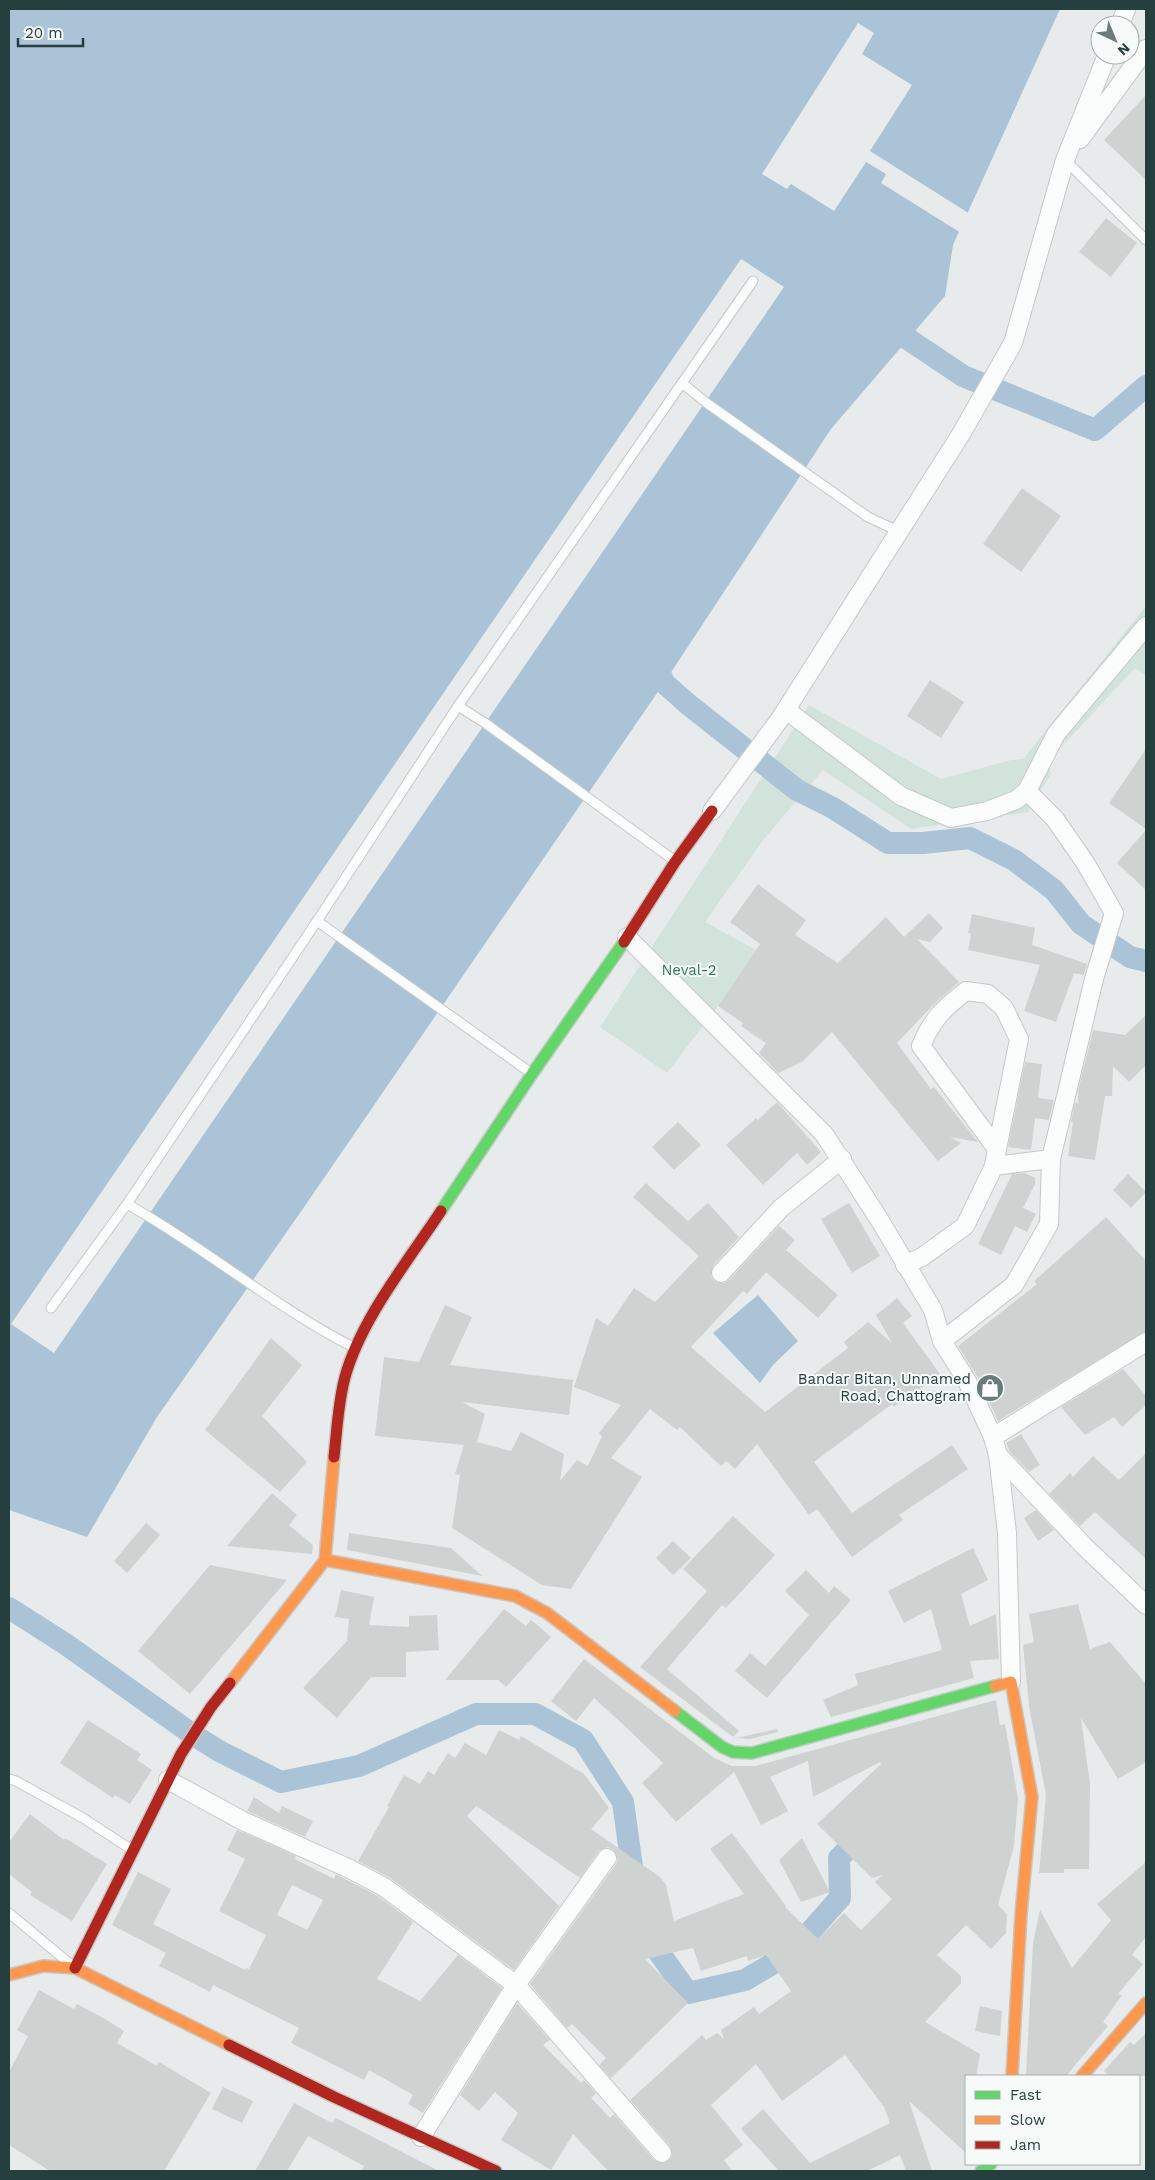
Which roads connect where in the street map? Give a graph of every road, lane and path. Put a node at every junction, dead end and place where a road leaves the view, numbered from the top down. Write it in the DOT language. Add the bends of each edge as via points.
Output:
graph roads {
  1 [pos="1146,49"];
  2 [pos="1103,65"];
  3 [pos="1065,160"];
  4 [pos="1146,240"];
  5 [pos="753,281"];
  6 [pos="682,383"];
  7 [pos="898,531"];
  8 [pos="1146,626"];
  9 [pos="458,706"];
  10 [pos="783,714"];
  11 [pos="1027,791"];
  12 [pos="712,811"];
  13 [pos="675,862"];
  14 [pos="317,921"];
  15 [pos="627,937"];
  16 [pos="532,1074"];
  17 [pos="996,1157"];
  18 [pos="1050,1158"];
  19 [pos="842,1159"];
  20 [pos="127,1204"];
  21 [pos="904,1265"];
  22 [pos="721,1273"];
  23 [pos="51,1308"];
  24 [pos="942,1341"];
  25 [pos="355,1348"];
  26 [pos="1144,1350"];
  27 [pos="993,1437"];
  28 [pos="998,1455"];
  29 [pos="325,1560"];
  30 [pos="1146,1604"];
  31 [pos="1011,1682"];
  32 [pos="9,1779"];
  33 [pos="168,1780"];
  34 [pos="133,1851"];
  35 [pos="607,1858"];
  36 [pos="9,1913"];
  37 [pos="74,1968"];
  38 [pos="9,1975"];
  39 [pos="516,1985"];
  40 [pos="1146,2003"];
  41 [pos="1012,2075"];
  42 [pos="1083,2075"];
  43 [pos="421,2137"];
  44 [pos="662,2153"];
  45 [pos="496,2171"];
  1 -- 3 [label="street"];
  2 -- 3 [label="street"];
  3 -- 4 [label="lane"];
  3 -- 7 [label="street" via="1013,343 962,434"];
  5 -- 6 [label="lane"];
  6 -- 7 [label="lane" via="821,484 868,516"];
  6 -- 9 [label="lane"];
  7 -- 10 [label="street"];
  8 -- 11 [label="street" via="1056,734"];
  9 -- 13 [label="lane"];
  9 -- 14 [label="lane"];
  10 -- 11 [label="street" via="901,796 950,818 988,811 1016,800"];
  10 -- 12 [label="street"];
  11 -- 18 [label="street" via="1060,827 1114,913 1094,978"];
  12 -- 13 [label="street"];
  13 -- 15 [label="street"];
  14 -- 16 [label="lane"];
  14 -- 20 [label="lane"];
  15 -- 16 [label="street"];
  15 -- 19 [label="street" via="785,1093 824,1134"];
  16 -- 25 [label="street" via="364,1328"];
  17 -- 17 [label="street" via="1019,1039 1004,1008 988,994 966,991 942,1010 921,1046"];
  17 -- 18 [label="street"];
  17 -- 21 [label="street" via="966,1226 922,1257"];
  18 -- 24 [label="street" via="1049,1224 1014,1285"];
  19 -- 21 [label="street"];
  19 -- 22 [label="street" via="781,1208"];
  20 -- 23 [label="lane"];
  20 -- 25 [label="lane" via="269,1298"];
  21 -- 24 [label="street" via="933,1310"];
  24 -- 27 [label="street" via="967,1381"];
  25 -- 29 [label="street" via="339,1405"];
  26 -- 27 [label="street"];
  27 -- 28 [label="street"];
  28 -- 30 [label="street" via="1084,1546"];
  28 -- 31 [label="street" via="1007,1533"];
  29 -- 31 [label="street" via="516,1596 548,1613 733,1752 752,1753"];
  29 -- 33 [label="street" via="211,1707"];
  31 -- 41 [label="street" via="1032,1797 1021,1914"];
  32 -- 34 [label="lane" via="83,1818"];
  33 -- 34 [label="street"];
  33 -- 39 [label="street" via="243,1821 384,1887"];
  34 -- 37 [label="street"];
  35 -- 39 [label="street"];
  36 -- 37 [label="lane"];
  37 -- 38 [label="street" via="43,1966"];
  37 -- 43 [label="street"];
  39 -- 43 [label="street"];
  39 -- 44 [label="street"];
  40 -- 42 [label="street"];
  43 -- 45 [label="street"];
}
